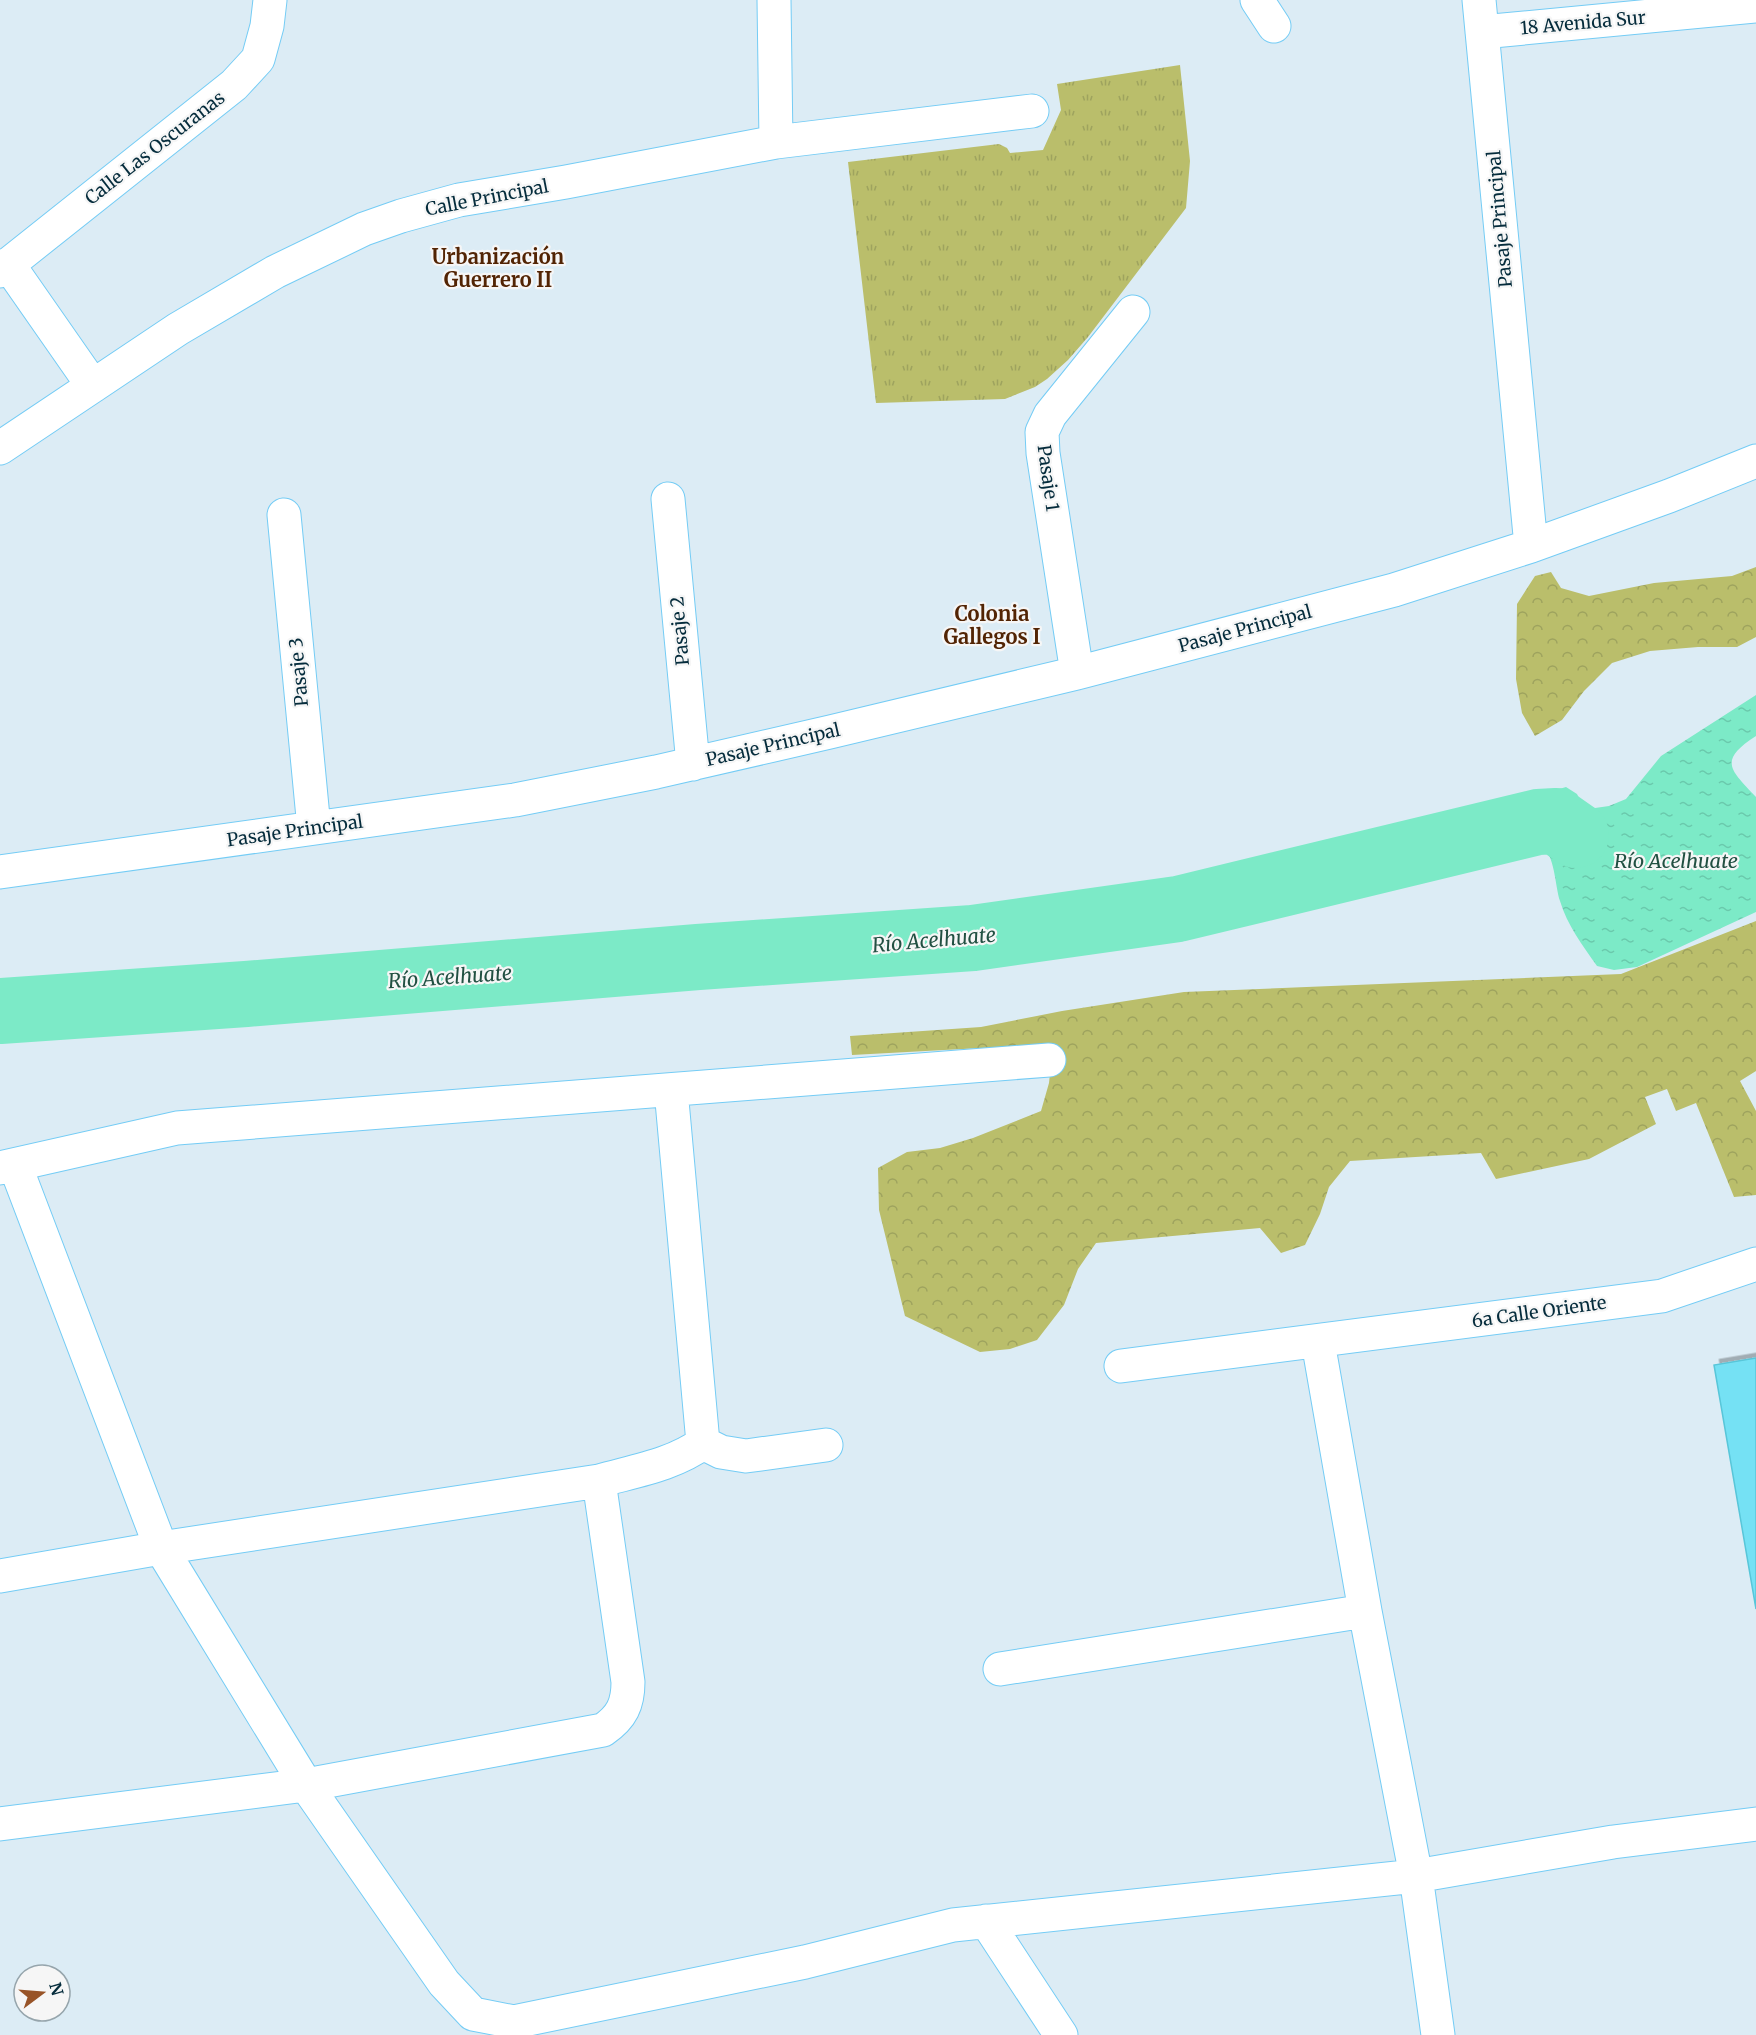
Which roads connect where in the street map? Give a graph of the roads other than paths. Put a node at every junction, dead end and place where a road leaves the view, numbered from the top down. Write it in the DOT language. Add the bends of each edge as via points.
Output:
graph roads {
  1 [pos="270,0"];
  2 [pos="774,0"];
  3 [pos="1479,0"];
  4 [pos="1756,6"];
  5 [pos="1482,32"];
  6 [pos="1032,111"];
  7 [pos="776,142"];
  8 [pos="4,267"];
  9 [pos="1133,312"];
  10 [pos="93,386"];
  11 [pos="0,448"];
  12 [pos="1756,461"];
  13 [pos="668,499"];
  14 [pos="284,515"];
  15 [pos="1531,546"];
  16 [pos="1077,673"];
  17 [pos="693,764"];
  18 [pos="314,828"];
  19 [pos="0,872"];
  20 [pos="1048,1060"];
  21 [pos="671,1090"];
  22 [pos="7,1166"];
  23 [pos="1756,1264"];
  24 [pos="1318,1342"];
  25 [pos="1121,1366"];
  26 [pos="703,1443"];
  27 [pos="826,1445"];
  28 [pos="599,1481"];
  29 [pos="161,1548"];
  30 [pos="0,1576"];
  31 [pos="1365,1611"];
  32 [pos="1000,1669"];
  33 [pos="306,1785"];
  34 [pos="0,1824"];
  35 [pos="1756,1824"];
  36 [pos="1416,1876"];
  37 [pos="986,1921"];
  38 [pos="1060,2035"];
  39 [pos="1438,2035"];
  1 -- 8 [label="street, Calle Las Oscuranas" via="258,59 234,85"];
  2 -- 7 [label="street"];
  3 -- 5 [label="street, Pasaje Principal"];
  4 -- 5 [label="street, 18 Avenida Sur"];
  5 -- 15 [label="street, Pasaje Principal"];
  6 -- 7 [label="street, Calle Principal"];
  7 -- 10 [label="street, Calle Principal" via="459,200 364,229 275,272 178,329"];
  8 -- 10 [label="street"];
  9 -- 16 [label="street, Pasaje 1" via="1050,415 1042,432"];
  10 -- 11 [label="street, Calle Principal"];
  12 -- 15 [label="street, Pasaje Principal"];
  13 -- 17 [label="street, Pasaje 2"];
  14 -- 18 [label="street, Pasaje 3"];
  15 -- 16 [label="street, Pasaje Principal" via="1394,590"];
  16 -- 17 [label="street, Pasaje Principal"];
  17 -- 18 [label="street, Pasaje Principal" via="515,800"];
  18 -- 19 [label="street, Pasaje Principal"];
  20 -- 21 [label="street"];
  21 -- 22 [label="street" via="177,1128"];
  21 -- 26 [label="street"];
  22 -- 29 [label="street"];
  23 -- 24 [label="street, 6a Calle Oriente" via="1662,1296"];
  24 -- 25 [label="street, 6a Calle Oriente"];
  24 -- 31 [label="street"];
  26 -- 27 [label="street" via="721,1452 746,1456"];
  26 -- 28 [label="street" via="689,1454"];
  28 -- 29 [label="street"];
  28 -- 33 [label="street" via="628,1682 628,1700 612,1724 583,1735"];
  29 -- 30 [label="street"];
  29 -- 33 [label="street"];
  31 -- 32 [label="street"];
  31 -- 36 [label="street"];
  33 -- 34 [label="street"];
  33 -- 37 [label="street" via="444,1983 473,2014 514,2022"];
  35 -- 36 [label="street" via="1613,1842"];
  36 -- 37 [label="street"];
  36 -- 39 [label="street"];
  37 -- 38 [label="street"];
}
